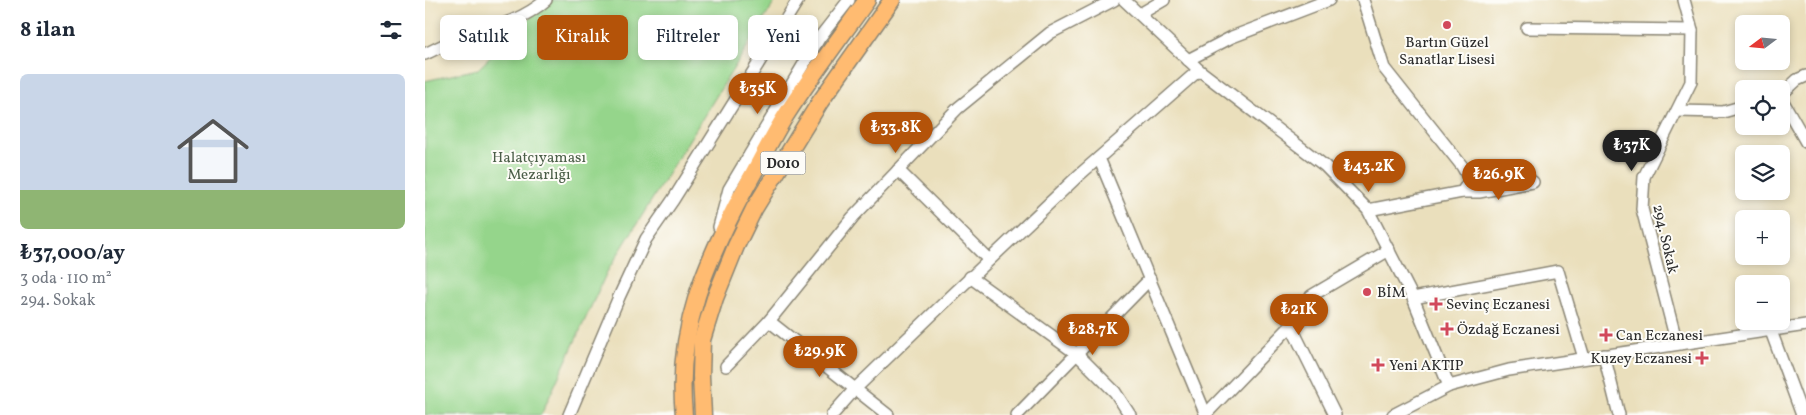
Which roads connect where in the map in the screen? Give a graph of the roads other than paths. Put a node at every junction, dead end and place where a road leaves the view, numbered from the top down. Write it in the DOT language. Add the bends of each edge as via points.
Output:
graph roads {
  1 [pos="545,0"];
  2 [pos="798,0"];
  3 [pos="849,0"];
  4 [pos="867,0"];
  5 [pos="892,0"];
  6 [pos="1114,0"];
  7 [pos="1124,0"];
  8 [pos="1164,0"];
  9 [pos="1329,0"];
  10 [pos="1363,0"];
  11 [pos="1684,0"];
  12 [pos="1140,14"];
  13 [pos="1527,28"];
  14 [pos="1692,30"];
  15 [pos="425,54"];
  16 [pos="1188,60"];
  17 [pos="1199,70"];
  18 [pos="1806,76"];
  19 [pos="1790,87"];
  20 [pos="1735,109"];
  21 [pos="1677,111"];
  22 [pos="1790,114"];
  23 [pos="1806,142"];
  24 [pos="1099,158"];
  25 [pos="898,170"];
  26 [pos="1533,182"];
  27 [pos="1462,192"];
  28 [pos="1368,210"];
  29 [pos="1389,250"];
  30 [pos="713,252"];
  31 [pos="989,260"];
  32 [pos="971,278"];
  33 [pos="1150,279"];
  34 [pos="1413,298"];
  35 [pos="769,321"];
  36 [pos="1291,326"];
  37 [pos="1806,326"];
  38 [pos="1771,331"];
  39 [pos="1677,344"];
  40 [pos="1077,354"];
  41 [pos="1604,355"];
  42 [pos="1584,358"];
  43 [pos="726,366"];
  44 [pos="1449,386"];
  45 [pos="855,389"];
  46 [pos="569,415"];
  47 [pos="684,415"];
  48 [pos="703,415"];
  49 [pos="832,415"];
  50 [pos="888,415"];
  51 [pos="1017,415"];
  52 [pos="1130,415"];
  53 [pos="1206,415"];
  54 [pos="1335,415"];
  55 [pos="1393,415"];
  56 [pos="1619,415"];
  57 [pos="1802,415"];
  1 -- 15 [label="street" via="508,24 463,37"];
  2 -- 46 [label="street" via="646,239"];
  3 -- 30 [label="street" via="820,37 729,189"];
  4 -- 30 [label="highway, D010" via="786,115"];
  5 -- 48 [label="highway, D010" via="820,102 735,246 703,340"];
  6 -- 25 [label="street" via="1050,33 958,108"];
  7 -- 12 [label="street"];
  8 -- 12 [label="street"];
  9 -- 16 [label="street" via="1232,36"];
  10 -- 27 [label="street" via="1384,68 1470,180"];
  11 -- 14 [label="street, 294. Sokak"];
  12 -- 16 [label="street"];
  13 -- 14 [label="street"];
  14 -- 21 [label="street, 294. Sokak" via="1691,82"];
  16 -- 17 [label="street"];
  17 -- 24 [label="street"];
  17 -- 28 [label="street" via="1325,166"];
  18 -- 19 [label="street"];
  20 -- 21 [label="street" via="1723,112"];
  21 -- 39 [label="street, 294. Sokak" via="1644,178 1642,210"];
  22 -- 23 [label="street"];
  24 -- 31 [label="street"];
  24 -- 33 [label="street"];
  25 -- 31 [label="street"];
  25 -- 35 [label="street" via="853,217"];
  26 -- 27 [label="street"];
  27 -- 28 [label="street"];
  28 -- 29 [label="street"];
  29 -- 34 [label="street"];
  29 -- 36 [label="street" via="1311,296 1307,310"];
  30 -- 47 [label="highway, D010" via="691,311 686,338 681,388"];
  31 -- 32 [label="street"];
  32 -- 40 [label="street"];
  32 -- 45 [label="street"];
  33 -- 40 [label="street"];
  33 -- 53 [label="street"];
  34 -- 42 [label="street" via="1557,271"];
  34 -- 44 [label="street"];
  35 -- 43 [label="street"];
  35 -- 45 [label="street"];
  36 -- 53 [label="street"];
  36 -- 54 [label="street"];
  37 -- 38 [label="street"];
  38 -- 39 [label="street"];
  38 -- 57 [label="street"];
  39 -- 41 [label="street"];
  40 -- 51 [label="street"];
  40 -- 52 [label="street" via="1115,392"];
  41 -- 42 [label="street"];
  41 -- 56 [label="street"];
  42 -- 44 [label="street" via="1509,370"];
  44 -- 55 [label="street"];
  45 -- 49 [label="street"];
  45 -- 50 [label="street"];
}
